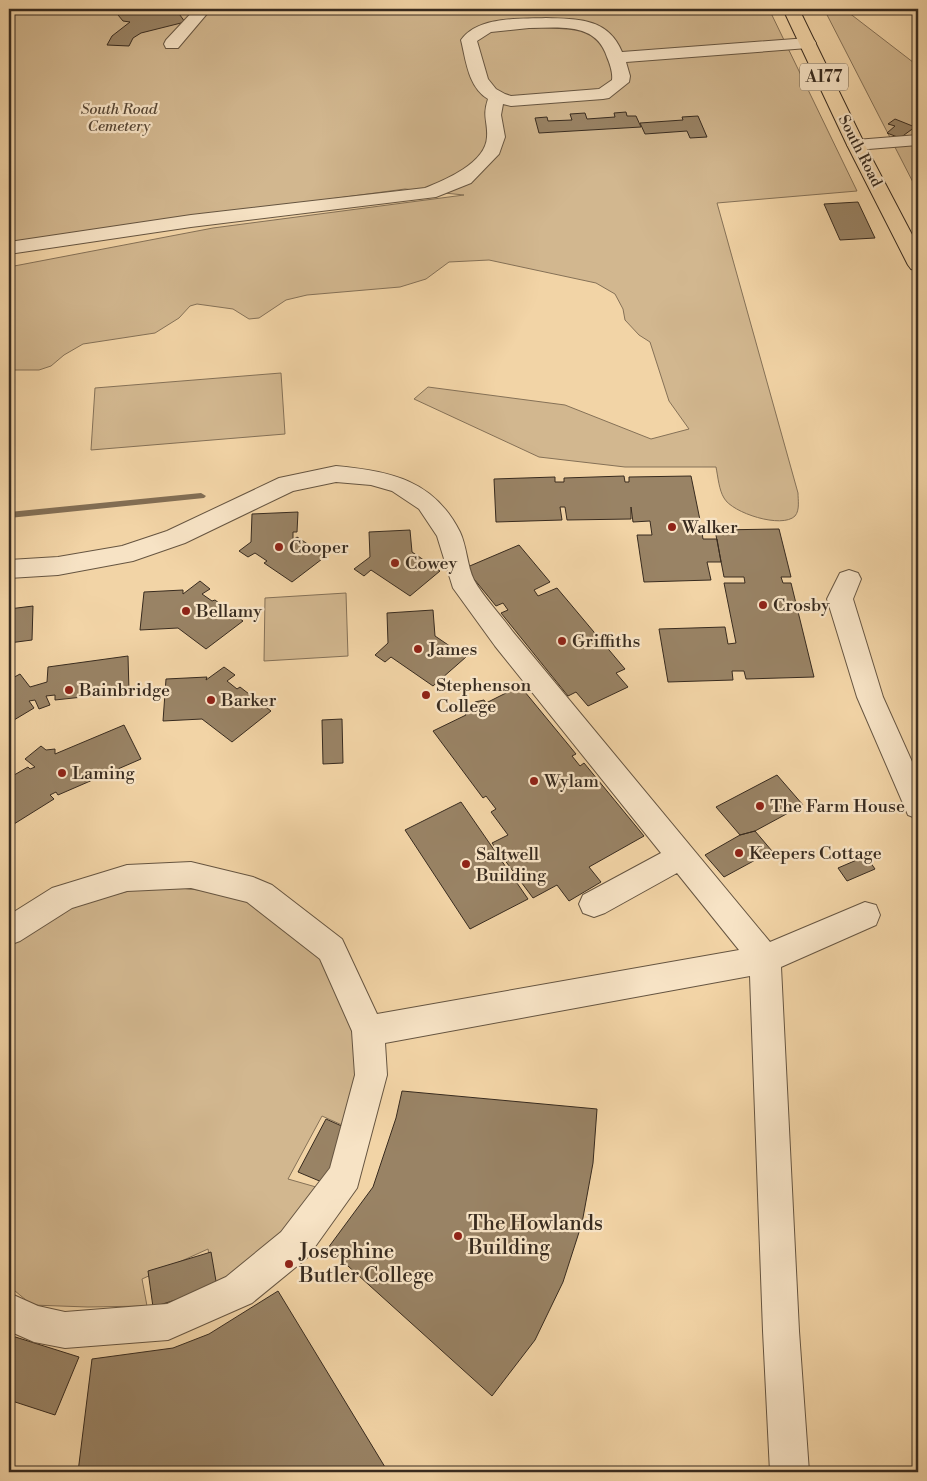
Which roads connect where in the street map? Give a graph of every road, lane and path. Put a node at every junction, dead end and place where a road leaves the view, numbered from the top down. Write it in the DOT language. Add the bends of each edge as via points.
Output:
graph roads {
  1 [pos="203,9"];
  2 [pos="591,9"];
  3 [pos="791,9"];
  4 [pos="599,32"];
  5 [pos="808,43"];
  6 [pos="172,44"];
  7 [pos="616,58"];
  8 [pos="496,99"];
  9 [pos="918,140"];
  10 [pos="856,146"];
  11 [pos="9,248"];
  12 [pos="918,264"];
  13 [pos="9,569"];
  14 [pos="849,580"];
  15 [pos="918,807"];
  16 [pos="680,857"];
  17 [pos="594,904"];
  18 [pos="865,915"];
  19 [pos="9,932"];
  20 [pos="765,959"];
  21 [pos="368,1031"];
  22 [pos="9,1311"];
  23 [pos="790,1472"];
  1 -- 6 [label="street"];
  2 -- 4 [label="street"];
  3 -- 5 [label="main road, South Road / A177"];
  4 -- 7 [label="street" via="610,42"];
  4 -- 8 [label="street" via="562,22 488,28 475,33 470,40 480,83"];
  5 -- 7 [label="street"];
  5 -- 10 [label="main road, South Road / A177"];
  7 -- 8 [label="street" via="620,82 603,94 511,101"];
  8 -- 11 [label="street" via="492,115 496,137 493,150 464,179 429,193 191,221"];
  9 -- 10 [label="street"];
  10 -- 12 [label="main road, South Road / A177"];
  13 -- 16 [label="street" via="58,566 124,555 176,536 287,484 336,474 371,477 400,485 427,503 449,534 462,582 529,671"];
  14 -- 15 [label="street" via="840,599 870,698"];
  16 -- 17 [label="street"];
  16 -- 20 [label="street"];
  18 -- 20 [label="street"];
  19 -- 21 [label="street" via="63,897 127,878 192,875 253,890 331,948"];
  20 -- 21 [label="street"];
  20 -- 23 [label="street"];
  21 -- 22 [label="street" via="371,1075 345,1176 294,1246 239,1290 168,1322 65,1330 34,1324"];
}
